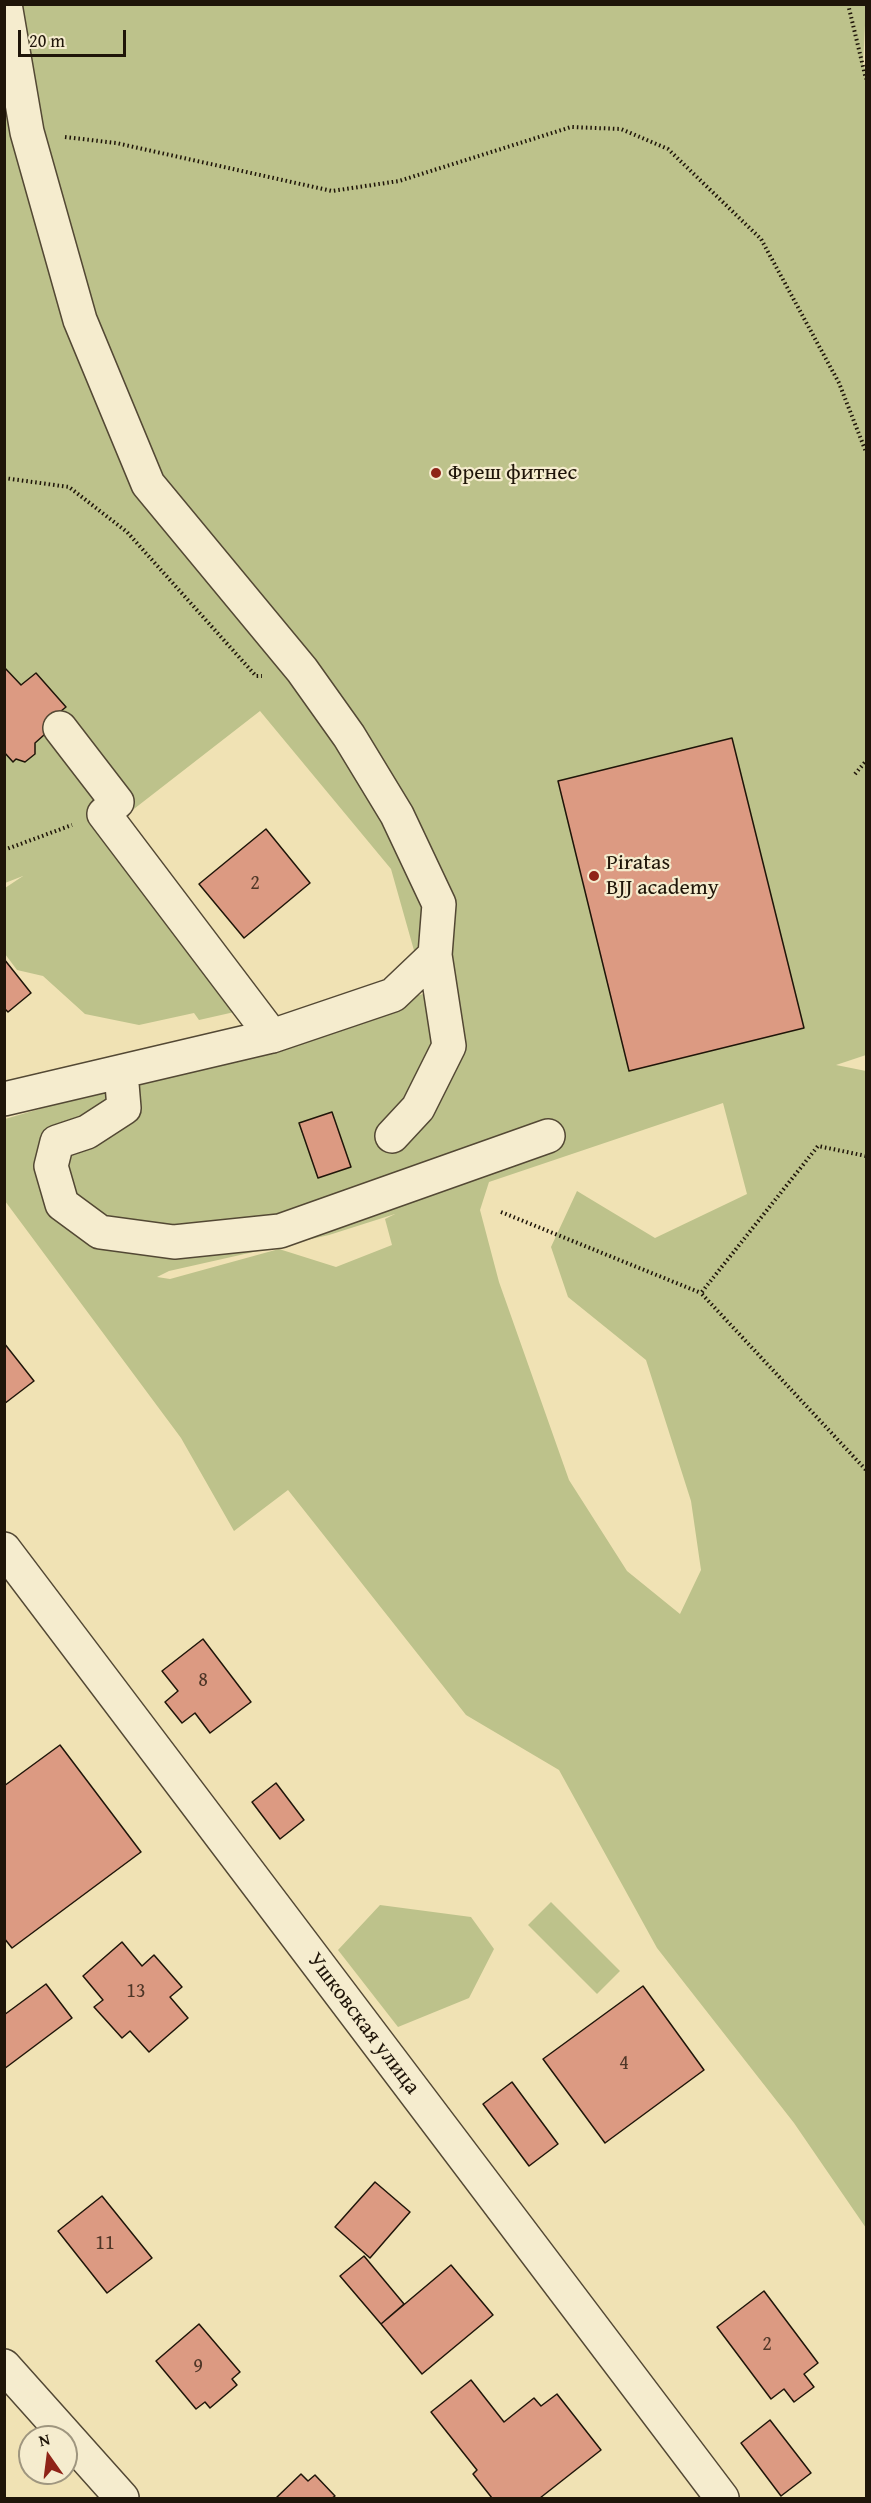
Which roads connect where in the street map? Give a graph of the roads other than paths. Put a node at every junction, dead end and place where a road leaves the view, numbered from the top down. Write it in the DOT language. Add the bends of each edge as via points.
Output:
graph roads {
  1 [pos="5,4"];
  2 [pos="60,728"];
  3 [pos="435,956"];
  4 [pos="272,1036"];
  5 [pos="121,1072"];
  6 [pos="4,1099"];
  7 [pos="392,1136"];
  8 [pos="548,1136"];
  9 [pos="4,1549"];
  10 [pos="4,2366"];
  11 [pos="122,2499"];
  12 [pos="722,2499"];
  1 -- 3 [label="street" via="27,132 80,320 148,484 302,670 349,736 402,825 439,904"];
  2 -- 4 [label="street" via="117,802 104,814"];
  3 -- 4 [label="street" via="393,995"];
  3 -- 7 [label="street" via="449,1046 418,1108"];
  4 -- 5 [label="street"];
  5 -- 6 [label="street"];
  5 -- 8 [label="street" via="124,1108 87,1132 57,1142 51,1166 62,1204 100,1232 174,1242 280,1231"];
  9 -- 12 [label="street, Ушковская улица"];
  10 -- 11 [label="street"];
}
